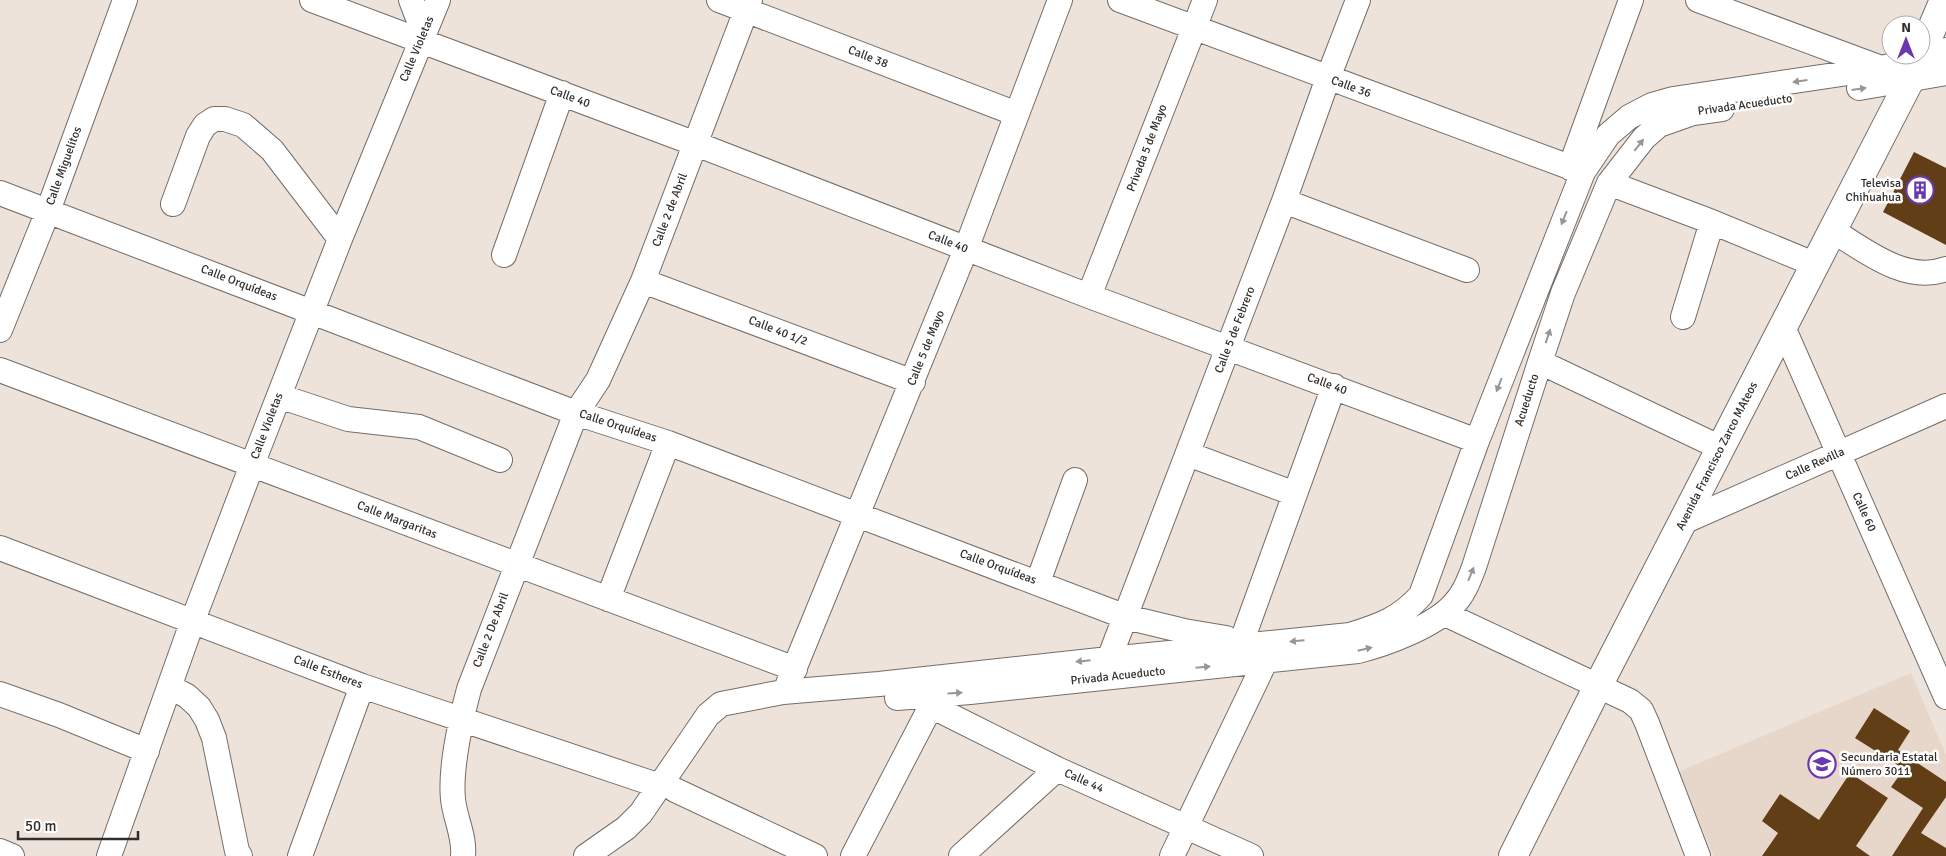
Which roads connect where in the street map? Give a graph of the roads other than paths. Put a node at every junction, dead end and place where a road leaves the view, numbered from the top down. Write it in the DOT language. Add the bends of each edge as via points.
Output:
graph roads {
  1 [pos="125,0"];
  2 [pos="312,0"];
  3 [pos="411,0"];
  4 [pos="438,0"];
  5 [pos="719,0"];
  6 [pos="1060,0"];
  7 [pos="1120,0"];
  8 [pos="1205,0"];
  9 [pos="1358,0"];
  10 [pos="1631,0"];
  11 [pos="1698,0"];
  12 [pos="1944,0"];
  13 [pos="748,5"];
  14 [pos="1194,28"];
  15 [pos="1931,31"];
  16 [pos="422,38"];
  17 [pos="1946,50"];
  18 [pos="1931,56"];
  19 [pos="1900,65"];
  20 [pos="1905,65"];
  21 [pos="1916,65"];
  22 [pos="1926,65"];
  23 [pos="1882,68"];
  24 [pos="1946,73"];
  25 [pos="1328,78"];
  26 [pos="562,93"];
  27 [pos="1017,114"];
  28 [pos="696,144"];
  29 [pos="1576,170"];
  30 [pos="1609,183"];
  31 [pos="0,192"];
  32 [pos="1284,201"];
  33 [pos="173,204"];
  34 [pos="48,211"];
  35 [pos="1712,222"];
  36 [pos="1832,230"];
  37 [pos="340,239"];
  38 [pos="966,249"];
  39 [pos="504,255"];
  40 [pos="1814,264"];
  41 [pos="1946,269"];
  42 [pos="1467,270"];
  43 [pos="643,281"];
  44 [pos="1089,296"];
  45 [pos="312,311"];
  46 [pos="1683,317"];
  47 [pos="1783,327"];
  48 [pos="0,330"];
  49 [pos="1228,348"];
  50 [pos="1540,362"];
  51 [pos="0,370"];
  52 [pos="913,382"];
  53 [pos="1334,386"];
  54 [pos="279,396"];
  55 [pos="1946,406"];
  56 [pos="576,413"];
  57 [pos="1477,441"];
  58 [pos="668,443"];
  59 [pos="1722,448"];
  60 [pos="1188,454"];
  61 [pos="1838,454"];
  62 [pos="500,460"];
  63 [pos="252,465"];
  64 [pos="1075,480"];
  65 [pos="1295,494"];
  66 [pos="857,515"];
  67 [pos="1683,522"];
  68 [pos="0,548"];
  69 [pos="516,564"];
  70 [pos="1038,582"];
  71 [pos="608,599"];
  72 [pos="1445,614"];
  73 [pos="1126,617"];
  74 [pos="193,620"];
  75 [pos="1241,642"];
  76 [pos="1110,658"];
  77 [pos="1172,661"];
  78 [pos="1265,662"];
  79 [pos="795,669"];
  80 [pos="1943,684"];
  81 [pos="362,686"];
  82 [pos="1598,686"];
  83 [pos="170,687"];
  84 [pos="0,694"];
  85 [pos="784,700"];
  86 [pos="928,701"];
  87 [pos="461,718"];
  88 [pos="147,751"];
  89 [pos="1057,769"];
  90 [pos="668,788"];
  91 [pos="1186,827"];
  92 [pos="233,833"];
  93 [pos="0,851"];
  94 [pos="12,856"];
  95 [pos="109,856"];
  96 [pos="222,856"];
  97 [pos="240,856"];
  98 [pos="300,856"];
  99 [pos="463,856"];
  100 [pos="586,856"];
  101 [pos="611,856"];
  102 [pos="815,856"];
  103 [pos="853,856"];
  104 [pos="961,856"];
  105 [pos="1172,856"];
  106 [pos="1251,856"];
  107 [pos="1513,856"];
  108 [pos="1698,856"];
  1 -- 34 [label="street, Calle Miguelitos"];
  2 -- 16 [label="street, Calle 40"];
  3 -- 16 [label="street"];
  4 -- 16 [label="street, Calle Violetas"];
  5 -- 13 [label="street, Calle 38"];
  6 -- 27 [label="street, Calle 5 de Mayo"];
  7 -- 14 [label="street, Calle 36"];
  8 -- 14 [label="street, Privada 5 de Mayo"];
  9 -- 25 [label="street, Calle 5 de Febrero"];
  10 -- 29 [label="street"];
  11 -- 23 [label="street"];
  12 -- 15 [label="main road, Avenida Francisco Zarco MAteos"];
  13 -- 27 [label="street, Calle 38"];
  13 -- 28 [label="street, Calle 2 de Abril"];
  14 -- 25 [label="street, Calle 36"];
  14 -- 44 [label="street, Privada 5 de Mayo"];
  16 -- 26 [label="street, Calle 40"];
  16 -- 37 [label="street, Calle Violetas"];
  17 -- 18 [label="street"];
  19 -- 23 [label="street"];
  30 -- 20 [label="street, Privada Acueducto, one-way" via="1644,138 1659,125 1676,118"];
  21 -- 36 [label="main road, Avenida Francisco Zarco MAteos"];
  22 -- 24 [label="street"];
  23 -- 29 [label="street, Privada Acueducto, one-way" via="1673,99 1652,105 1629,117 1608,134"];
  25 -- 29 [label="street, Calle 36"];
  25 -- 32 [label="street, Calle 5 de Febrero"];
  26 -- 28 [label="street, Calle 40"];
  26 -- 39 [label="street"];
  27 -- 38 [label="street, Calle 5 de Mayo"];
  28 -- 38 [label="street, Calle 40"];
  28 -- 43 [label="street, Calle 2 de Abril"];
  29 -- 57 [label="street, one-way"];
  30 -- 35 [label="street"];
  50 -- 30 [label="street, Acueducto, one-way" via="1563,293"];
  31 -- 34 [label="street, Calle Orquídeas"];
  32 -- 42 [label="street"];
  32 -- 49 [label="street, Calle 5 de Febrero"];
  33 -- 37 [label="street" via="198,136 214,119 225,119 243,125 272,150"];
  34 -- 45 [label="street, Calle Orquídeas"];
  34 -- 48 [label="street, Calle Miguelitos"];
  35 -- 40 [label="street"];
  35 -- 46 [label="street"];
  36 -- 40 [label="main road, Avenida Francisco Zarco MAteos"];
  36 -- 41 [label="street" via="1890,264 1922,273"];
  37 -- 45 [label="street, Calle Violetas"];
  38 -- 44 [label="street, Calle 40"];
  38 -- 52 [label="street, Calle 5 de Mayo"];
  40 -- 47 [label="main road, Avenida Francisco Zarco MAteos"];
  43 -- 52 [label="street, Calle 40 1/2"];
  43 -- 56 [label="street, Calle 2 de Abril" via="598,380"];
  44 -- 49 [label="street, Calle 40"];
  45 -- 54 [label="street, Calle Violetas"];
  45 -- 56 [label="street, Calle Orquídeas"];
  47 -- 59 [label="main road, Avenida Francisco Zarco MAteos"];
  47 -- 61 [label="street, Calle 60"];
  49 -- 53 [label="street, Calle 40"];
  49 -- 60 [label="street, Calle 5 de Febrero"];
  50 -- 59 [label="street"];
  72 -- 50 [label="street, Acueducto, one-way" via="1467,585 1474,567"];
  51 -- 63 [label="street, Calle Margaritas"];
  52 -- 66 [label="street, Calle 5 de Mayo"];
  53 -- 57 [label="street, Calle 40"];
  53 -- 65 [label="street"];
  54 -- 62 [label="street" via="348,419 420,427"];
  54 -- 63 [label="street, Calle Violetas"];
  55 -- 61 [label="street, Calle Revilla"];
  56 -- 58 [label="street, Calle Orquídeas"];
  56 -- 69 [label="street, Calle 2 De Abril"];
  57 -- 75 [label="street, Privada Acueducto, one-way" via="1421,595 1411,607 1396,618 1350,635"];
  58 -- 66 [label="street, Calle Orquídeas"];
  58 -- 71 [label="street"];
  59 -- 67 [label="main road, Avenida Francisco Zarco MAteos"];
  60 -- 65 [label="street"];
  60 -- 73 [label="street, Calle 5 de Febrero"];
  61 -- 67 [label="street, Calle Revilla"];
  61 -- 80 [label="street, Calle 60"];
  63 -- 69 [label="street, Calle Margaritas"];
  63 -- 74 [label="street, Calle Violetas"];
  64 -- 70 [label="street"];
  65 -- 75 [label="street"];
  66 -- 70 [label="street, Calle Orquídeas"];
  66 -- 79 [label="street, Calle 5 de Mayo"];
  67 -- 82 [label="main road, Avenida Francisco Zarco MAteos"];
  68 -- 74 [label="street, Calle Estheres"];
  69 -- 71 [label="street, Calle Margaritas"];
  69 -- 87 [label="street, Calle 2 De Abril"];
  70 -- 73 [label="street, Calle Orquídeas"];
  71 -- 79 [label="street, Calle Margaritas"];
  78 -- 72 [label="street, Privada Acueducto, one-way" via="1375,647"];
  72 -- 82 [label="street"];
  73 -- 75 [label="street, Calle Orquídeas"];
  73 -- 76 [label="street, Calle 5 de Febrero"];
  74 -- 81 [label="street, Calle Estheres"];
  74 -- 83 [label="street, Calle Violetas"];
  75 -- 77 [label="street, Privada Acueducto"];
  76 -- 77 [label="street, Privada Acueducto"];
  76 -- 85 [label="street, Privada Acueducto, one-way" via="879,684"];
  77 -- 78 [label="street, Privada Acueducto, one-way"];
  86 -- 77 [label="street, Privada Acueducto, one-way"];
  78 -- 91 [label="street"];
  79 -- 85 [label="street, Calle 5 de Mayo"];
  81 -- 87 [label="street, Calle Estheres"];
  81 -- 98 [label="street"];
  82 -- 107 [label="main road, Avenida Francisco Zarco MAteos"];
  82 -- 108 [label="street" via="1641,710"];
  83 -- 88 [label="street, Calle Violetas"];
  83 -- 92 [label="street" via="187,696 207,720 214,738"];
  84 -- 88 [label="street"];
  85 -- 86 [label="street, Privada Acueducto"];
  85 -- 90 [label="street" via="722,704 714,708"];
  86 -- 89 [label="street, Calle 44"];
  86 -- 103 [label="street"];
  87 -- 90 [label="street, Calle Estheres"];
  87 -- 99 [label="street, Calle 2 De Abril" via="453,797"];
  88 -- 95 [label="street, Calle Violetas"];
  89 -- 91 [label="street, Calle 44"];
  89 -- 104 [label="street"];
  90 -- 100 [label="street" via="626,828"];
  90 -- 101 [label="street" via="648,830"];
  90 -- 102 [label="street, Calle Estheres"];
  91 -- 105 [label="street"];
  91 -- 106 [label="street, Calle 44"];
  92 -- 96 [label="street"];
  92 -- 97 [label="street"];
  93 -- 94 [label="street"];
}
